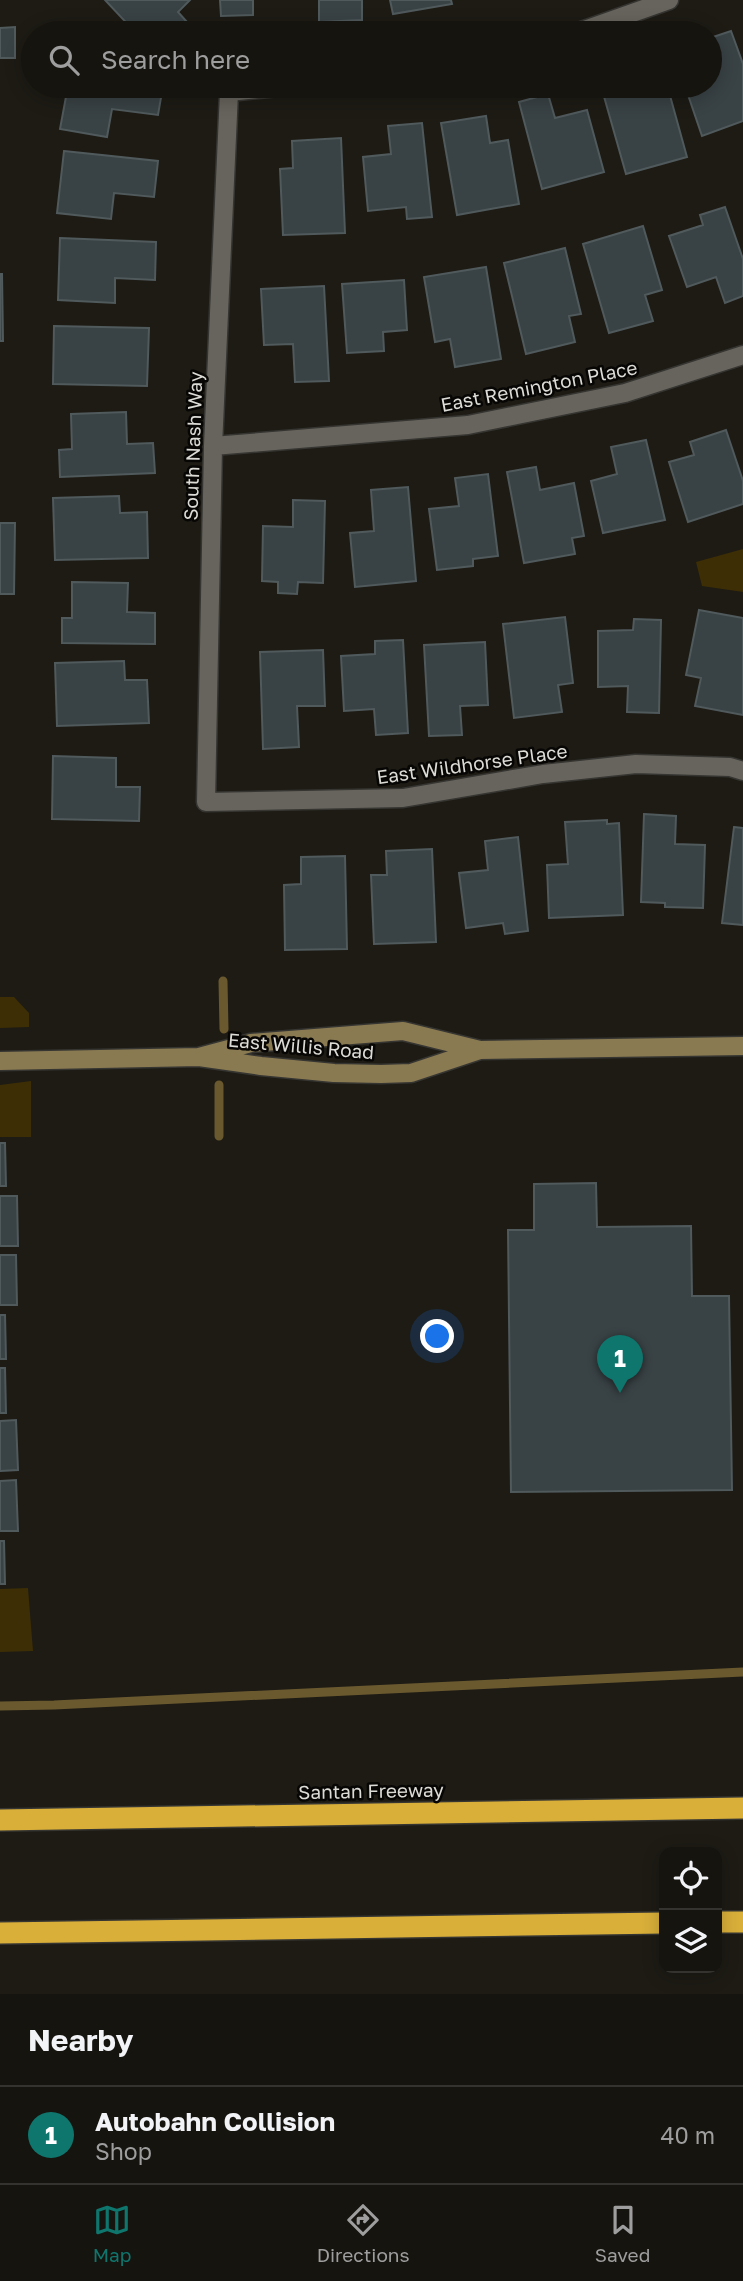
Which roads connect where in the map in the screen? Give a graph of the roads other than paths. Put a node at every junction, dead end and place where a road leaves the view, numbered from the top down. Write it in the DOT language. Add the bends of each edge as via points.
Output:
graph roads {
  1 [pos="669,0"];
  2 [pos="610,21"];
  3 [pos="229,98"];
  4 [pos="743,355"];
  5 [pos="212,446"];
  6 [pos="743,771"];
  7 [pos="206,802"];
  8 [pos="743,1046"];
  9 [pos="480,1050"];
  10 [pos="199,1057"];
  11 [pos="0,1061"];
  12 [pos="743,1808"];
  13 [pos="0,1820"];
  14 [pos="722,1922"];
  15 [pos="743,1922"];
  16 [pos="659,1923"];
  17 [pos="0,1933"];
  1 -- 2 [label="street"];
  3 -- 5 [label="street, South Nash Way"];
  4 -- 5 [label="street, East Remington Place" via="625,393 468,425"];
  5 -- 7 [label="street, South Nash Way"];
  6 -- 7 [label="street, East Wildhorse Place" via="636,764 543,774 403,799"];
  8 -- 9 [label="street, East Willis Road"];
  9 -- 10 [label="street, East Willis Road" via="403,1031 251,1043"];
  9 -- 10 [label="street, East Willis Road" via="411,1073 381,1074 298,1070"];
  10 -- 11 [label="street, East Willis Road"];
  12 -- 13 [label="highway, Santan Freeway"];
  14 -- 15 [label="highway"];
  16 -- 17 [label="highway"];
}
